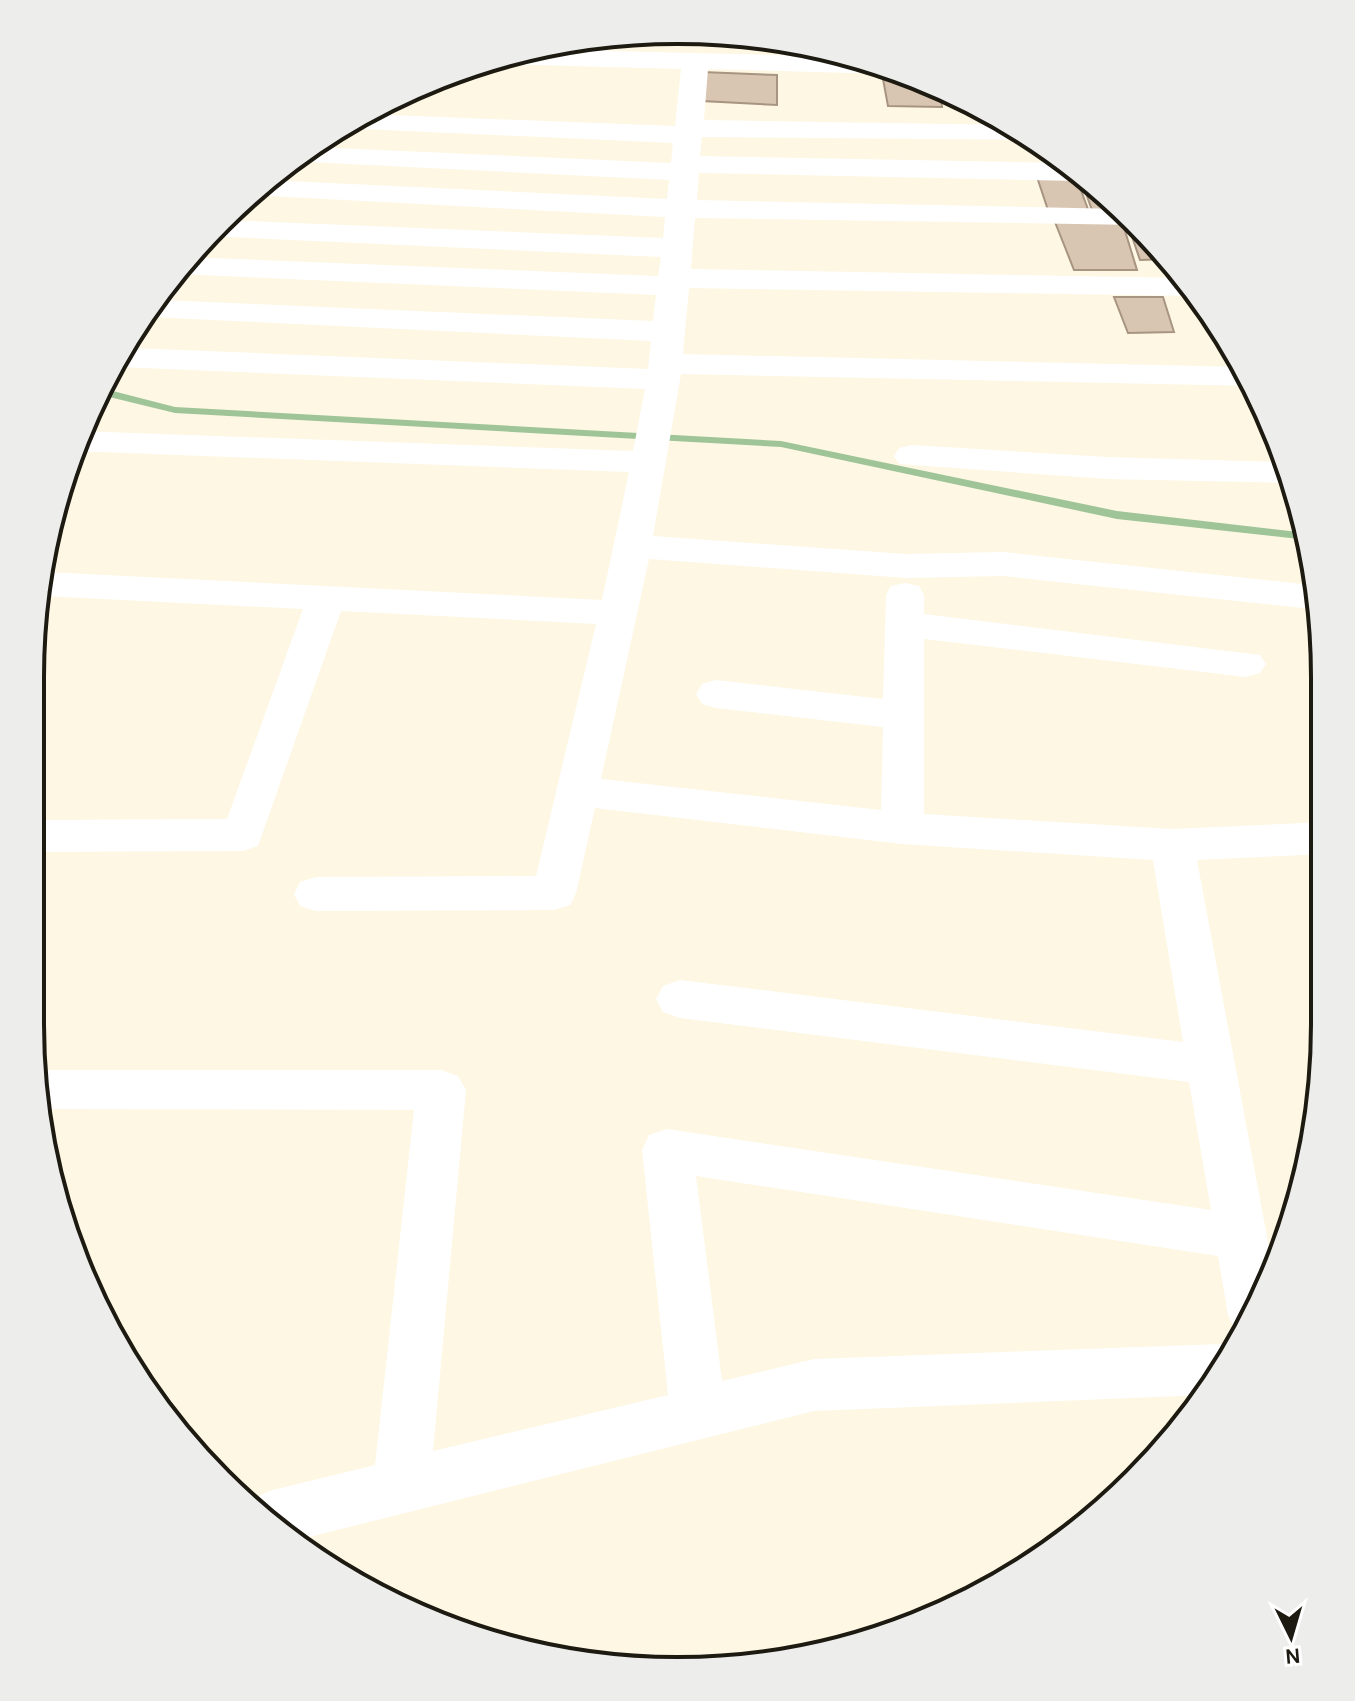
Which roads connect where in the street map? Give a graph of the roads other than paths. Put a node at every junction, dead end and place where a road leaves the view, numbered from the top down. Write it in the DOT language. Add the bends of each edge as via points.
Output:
graph roads {
  1 [pos="547,58"];
  2 [pos="695,63"];
  3 [pos="838,65"];
  4 [pos="371,124"];
  5 [pos="1004,135"];
  6 [pos="687,150"];
  7 [pos="321,155"];
  8 [pos="1057,171"];
  9 [pos="275,189"];
  10 [pos="681,209"];
  11 [pos="1112,218"];
  12 [pos="230,230"];
  13 [pos="196,266"];
  14 [pos="675,271"];
  15 [pos="1176,287"];
  16 [pos="162,310"];
  17 [pos="131,358"];
  18 [pos="666,359"];
  19 [pos="1235,377"];
  20 [pos="90,441"];
  21 [pos="649,449"];
  22 [pos="912,456"];
  23 [pos="1277,473"];
  24 [pos="633,546"];
  25 [pos="906,566"];
  26 [pos="51,584"];
  27 [pos="1306,596"];
  28 [pos="326,598"];
  29 [pos="618,613"];
  30 [pos="904,624"];
  31 [pos="1246,664"];
  32 [pos="716,694"];
  33 [pos="904,715"];
  34 [pos="577,791"];
  35 [pos="902,828"];
  36 [pos="44,836"];
  37 [pos="1311,839"];
  38 [pos="1172,845"];
  39 [pos="316,894"];
  40 [pos="680,999"];
  41 [pos="1210,1065"];
  42 [pos="47,1089"];
  43 [pos="1241,1237"];
  44 [pos="1251,1293"];
  45 [pos="1207,1370"];
  46 [pos="698,1414"];
  47 [pos="401,1487"];
  48 [pos="280,1516"];
  1 -- 2 [label="street"];
  2 -- 3 [label="street"];
  2 -- 6 [label="street"];
  4 -- 6 [label="street"];
  5 -- 6 [label="street"];
  6 -- 7 [label="street"];
  6 -- 8 [label="street"];
  6 -- 10 [label="street"];
  9 -- 10 [label="street"];
  10 -- 11 [label="street"];
  10 -- 14 [label="street"];
  12 -- 14 [label="street"];
  13 -- 14 [label="street"];
  14 -- 15 [label="street"];
  14 -- 18 [label="street"];
  16 -- 18 [label="street"];
  17 -- 18 [label="street"];
  18 -- 19 [label="street"];
  18 -- 21 [label="street"];
  20 -- 21 [label="street"];
  21 -- 24 [label="street"];
  22 -- 23 [label="street"];
  24 -- 25 [label="street"];
  24 -- 29 [label="street"];
  25 -- 27 [label="street" via="1003,564"];
  25 -- 30 [label="street"];
  26 -- 28 [label="street"];
  28 -- 29 [label="street"];
  28 -- 36 [label="street" via="243,835"];
  29 -- 34 [label="street"];
  30 -- 31 [label="street"];
  30 -- 33 [label="street"];
  32 -- 33 [label="street"];
  33 -- 35 [label="street"];
  34 -- 35 [label="street"];
  34 -- 39 [label="street" via="554,893"];
  35 -- 38 [label="street"];
  37 -- 38 [label="street"];
  38 -- 41 [label="street"];
  40 -- 41 [label="street"];
  41 -- 43 [label="street"];
  42 -- 47 [label="street" via="441,1090"];
  43 -- 44 [label="street"];
  43 -- 46 [label="street" via="667,1150"];
  45 -- 46 [label="street" via="814,1385"];
  46 -- 47 [label="street"];
  47 -- 48 [label="street"];
}
